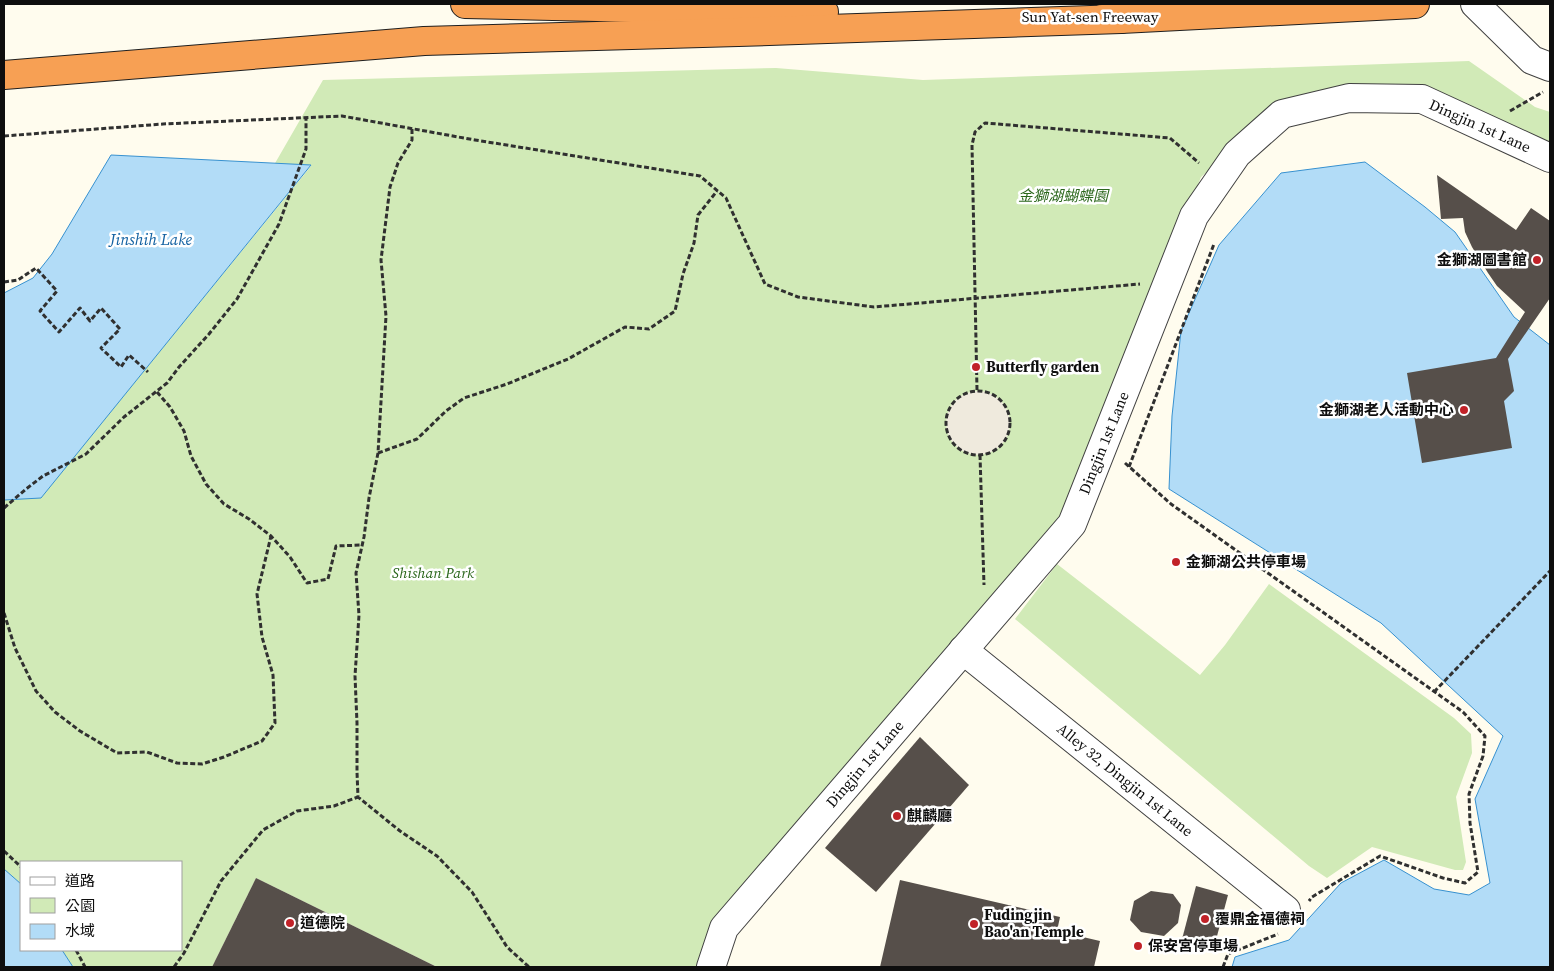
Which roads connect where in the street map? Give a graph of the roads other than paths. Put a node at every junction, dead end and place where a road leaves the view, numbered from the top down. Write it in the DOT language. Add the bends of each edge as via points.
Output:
graph roads {
  1 [pos="465,4"];
  2 [pos="1415,4"];
  3 [pos="1475,4"];
  4 [pos="1121,20"];
  5 [pos="4,75"];
  6 [pos="1549,78"];
  7 [pos="1550,158"];
  8 [pos="963,650"];
  9 [pos="1292,915"];
  10 [pos="711,967"];
  1 -- 4 [label="highway, Sun Yat-sen Freeway"];
  2 -- 4 [label="highway, Sun Yat-sen Freeway"];
  3 -- 6 [label="street"];
  4 -- 5 [label="highway" via="424,41"];
  7 -- 8 [label="street, Dingjin 1st Lane" via="1422,100 1349,98 1282,114 1237,154 1194,216 1072,524"];
  8 -- 9 [label="street, Alley 32, Dingjin 1st Lane"];
  8 -- 10 [label="street, Dingjin 1st Lane" via="724,928"];
}
